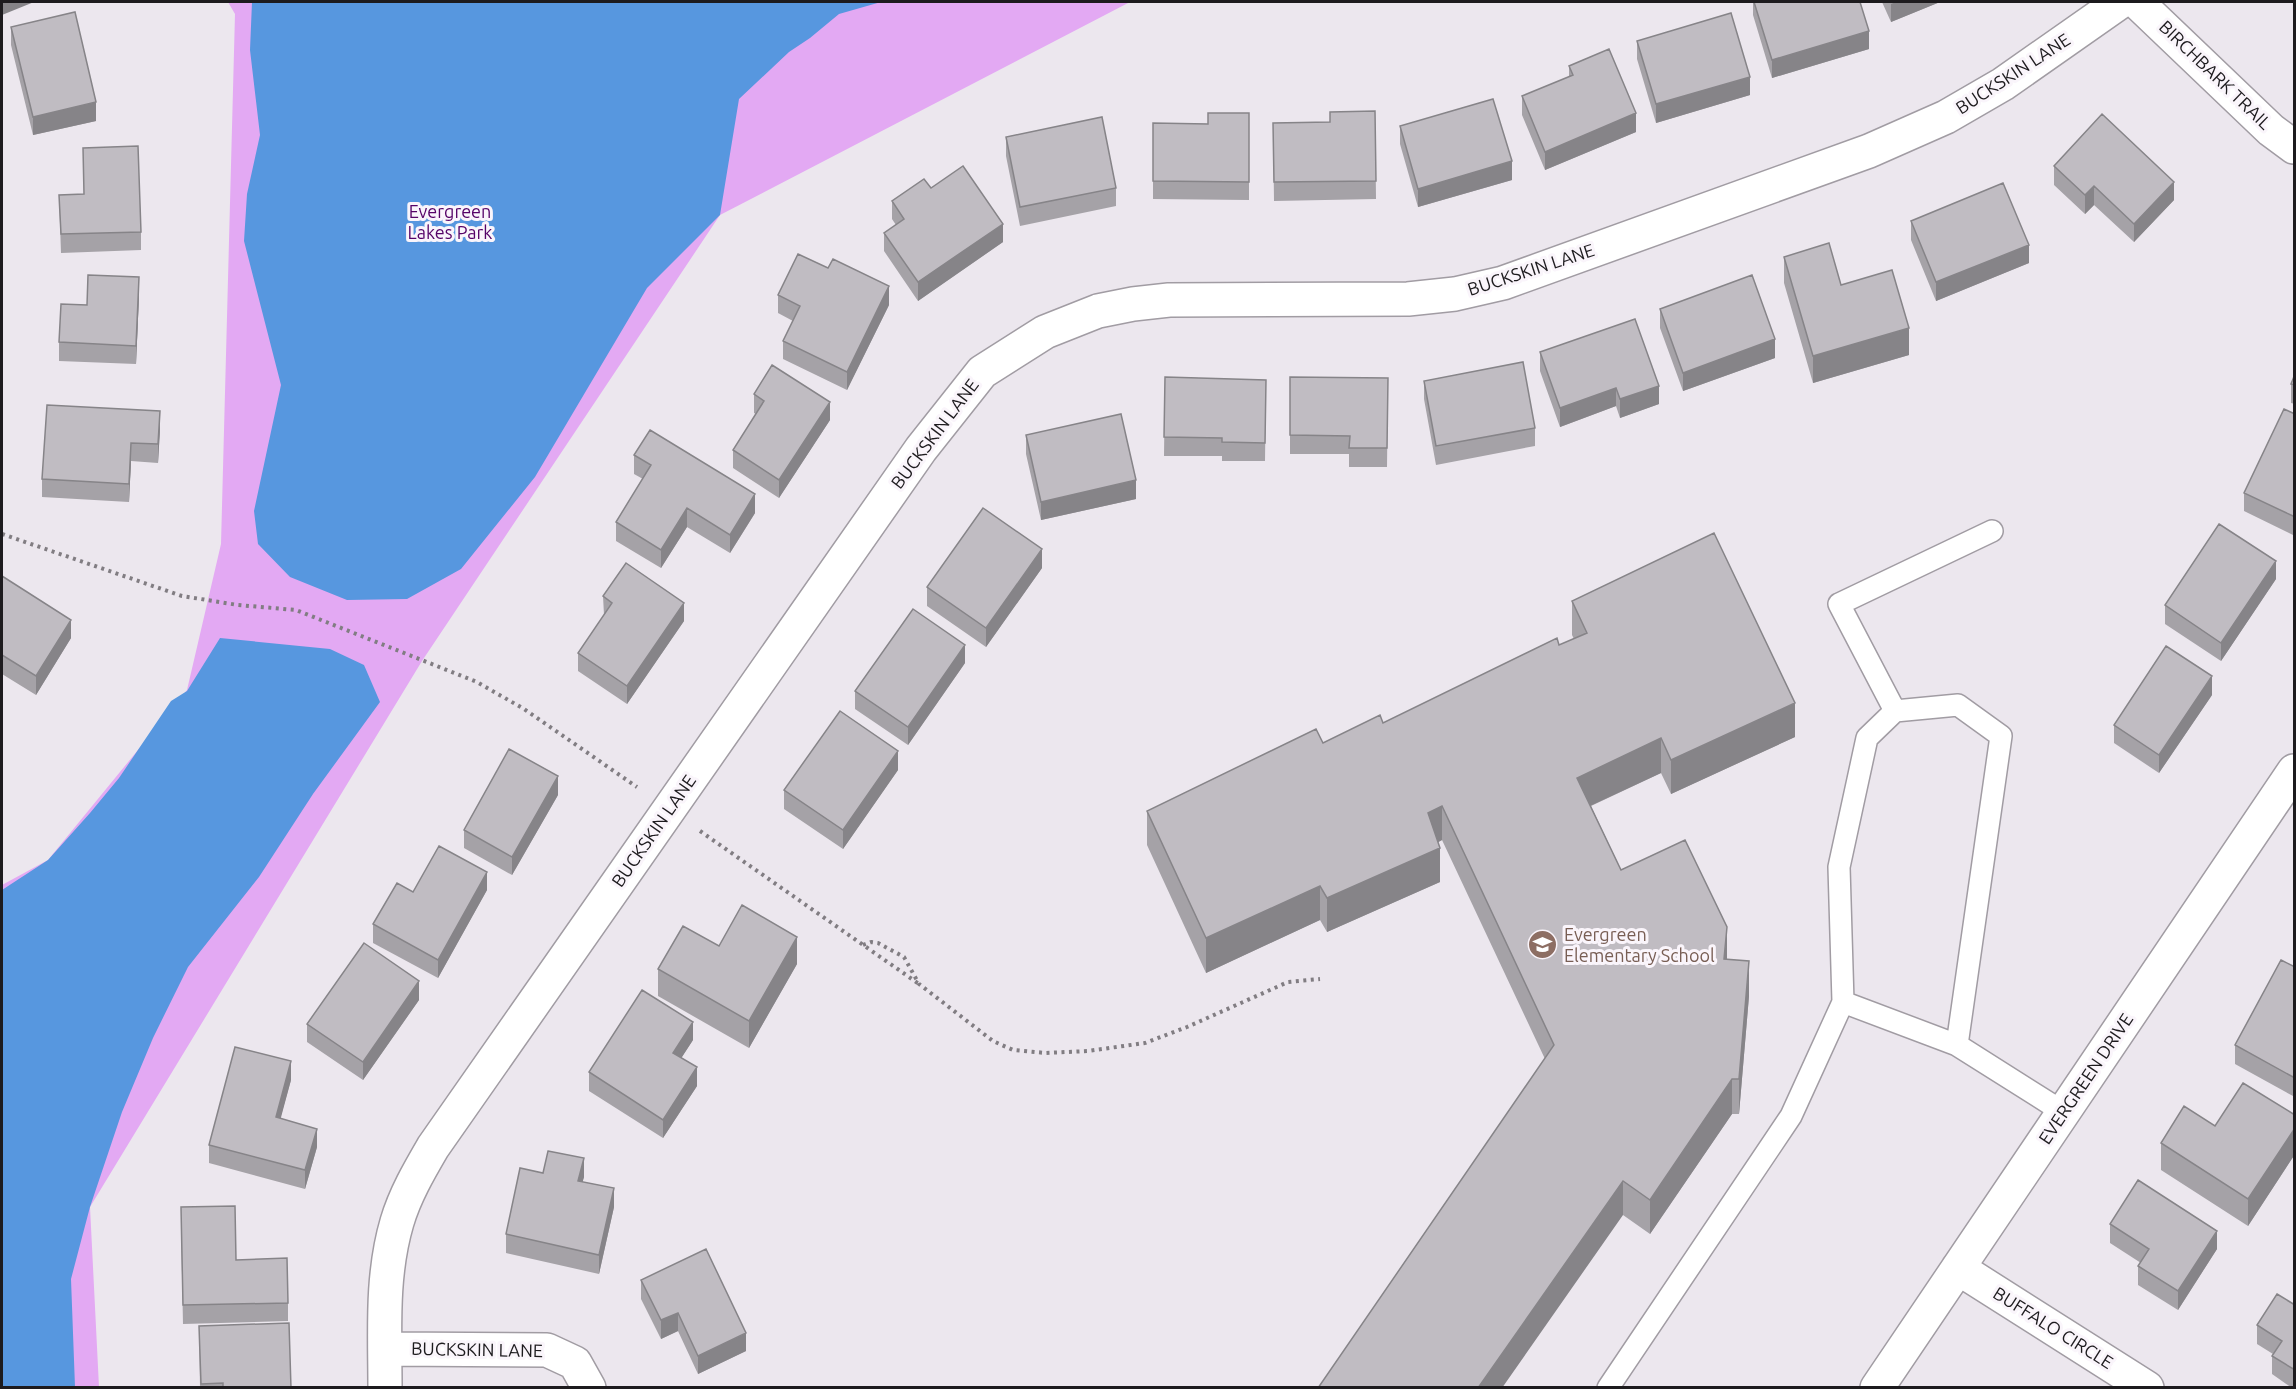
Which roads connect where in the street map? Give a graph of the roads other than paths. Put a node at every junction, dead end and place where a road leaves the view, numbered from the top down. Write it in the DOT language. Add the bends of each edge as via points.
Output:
graph roads {
  1 [pos="2120,2"];
  2 [pos="2137,2"];
  3 [pos="2295,147"];
  4 [pos="1992,531"];
  5 [pos="1895,711"];
  6 [pos="2295,771"];
  7 [pos="1843,1002"];
  8 [pos="1957,1045"];
  9 [pos="2064,1112"];
  10 [pos="1958,1268"];
  11 [pos="385,1348"];
  12 [pos="385,1388"];
  13 [pos="589,1388"];
  14 [pos="1608,1388"];
  15 [pos="1877,1388"];
  16 [pos="2147,1388"];
  1 -- 11 [label="street, BUCKSKIN LANE" via="2003,84 1946,117 1869,151 1503,283 1408,299 1169,300 1133,304 1098,310 1045,332 982,372 928,441 433,1147 410,1188 387,1261"];
  2 -- 3 [label="street, BIRCHBARK TRAIL" via="2271,130"];
  4 -- 5 [label="lane" via="1839,604"];
  5 -- 7 [label="lane" via="1867,738 1839,867"];
  5 -- 8 [label="lane" via="1958,705 2001,736"];
  6 -- 9 [label="street, EVERGREEN DRIVE"];
  7 -- 8 [label="lane"];
  7 -- 14 [label="lane" via="1791,1116"];
  8 -- 9 [label="lane"];
  9 -- 10 [label="street, EVERGREEN DRIVE"];
  10 -- 15 [label="street, EVERGREEN DRIVE"];
  10 -- 16 [label="street, BUFFALO CIRCLE"];
  11 -- 12 [label="street, BUCKSKIN LANE"];
  11 -- 13 [label="street, BUCKSKIN LANE" via="547,1350 575,1363"];
}
